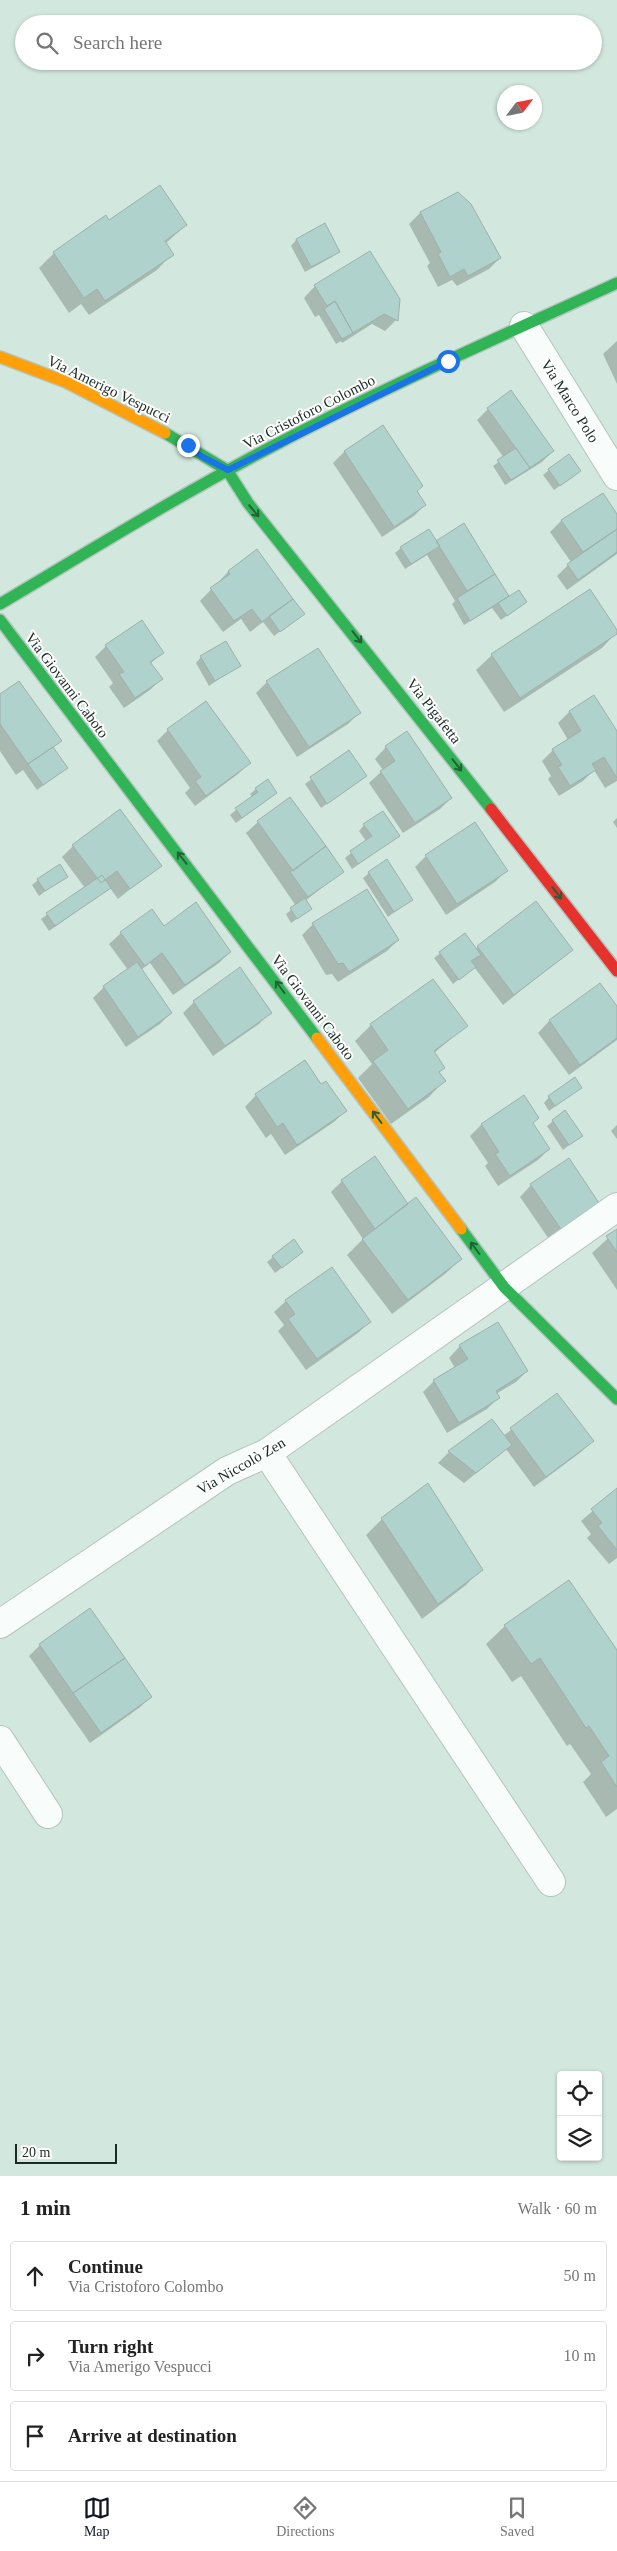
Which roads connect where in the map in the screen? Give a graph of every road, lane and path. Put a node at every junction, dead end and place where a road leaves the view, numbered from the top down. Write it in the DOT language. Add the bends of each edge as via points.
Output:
graph roads {
  1 [pos="617,283"];
  2 [pos="524,326"];
  3 [pos="0,357"];
  4 [pos="228,470"];
  5 [pos="617,476"];
  6 [pos="0,604"];
  7 [pos="0,620"];
  8 [pos="617,971"];
  9 [pos="617,1207"];
  10 [pos="504,1287"];
  11 [pos="617,1399"];
  12 [pos="267,1453"];
  13 [pos="0,1624"];
  14 [pos="0,1740"];
  15 [pos="48,1814"];
  16 [pos="551,1882"];
  1 -- 2 [label="street, Via Cristoforo Colombo"];
  2 -- 4 [label="street, Via Cristoforo Colombo" via="373,396"];
  2 -- 5 [label="street, Via Marco Polo"];
  3 -- 4 [label="street, Via Amerigo Vespucci" via="34,368 83,391 188,445"];
  4 -- 6 [label="street, Via Cristoforo Colombo"];
  4 -- 8 [label="street, Via Pigafetta, one-way" via="248,503 423,720"];
  10 -- 7 [label="street, Via Giovanni Caboto, one-way"];
  9 -- 10 [label="street, Via Niccolò Zen"];
  10 -- 11 [label="street, Via Giovanni Caboto"];
  10 -- 12 [label="street, Via Niccolò Zen"];
  12 -- 13 [label="street, Via Niccolò Zen" via="227,1471"];
  12 -- 16 [label="street"];
  14 -- 15 [label="street"];
}
